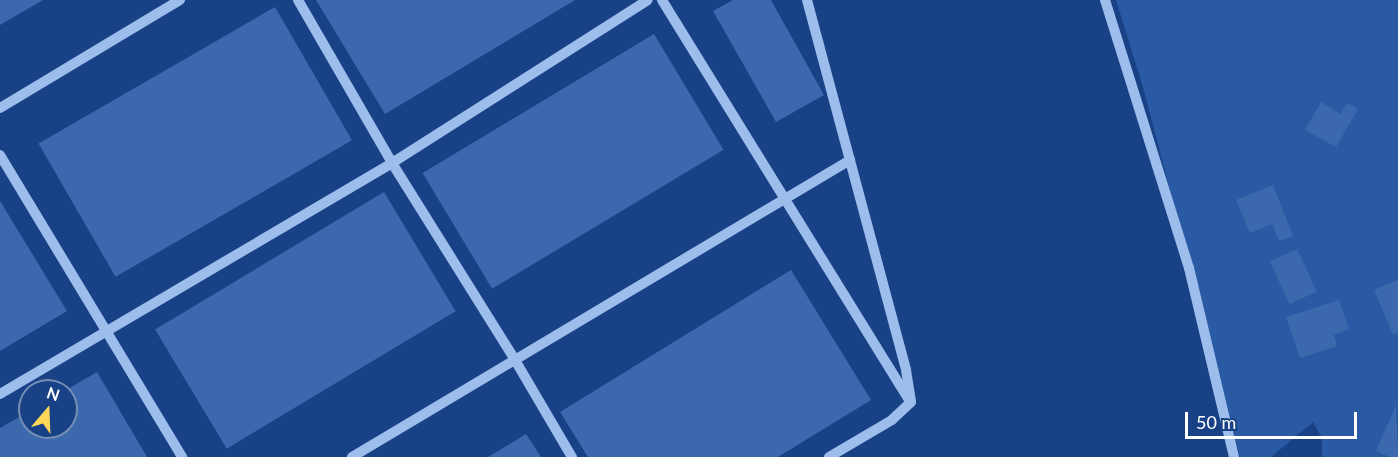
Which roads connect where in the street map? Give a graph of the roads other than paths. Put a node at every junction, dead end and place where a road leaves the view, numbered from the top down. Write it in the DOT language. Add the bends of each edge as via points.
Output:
graph roads {
  1 [pos="180,0"];
  2 [pos="298,0"];
  3 [pos="648,0"];
  4 [pos="662,0"];
  5 [pos="807,0"];
  6 [pos="1105,0"];
  7 [pos="0,108"];
  8 [pos="0,155"];
  9 [pos="850,160"];
  10 [pos="392,162"];
  11 [pos="786,198"];
  12 [pos="106,330"];
  13 [pos="515,360"];
  14 [pos="0,394"];
  15 [pos="911,402"];
  16 [pos="182,457"];
  17 [pos="352,457"];
  18 [pos="572,457"];
  19 [pos="829,457"];
  20 [pos="1234,457"];
  1 -- 7 [label="lane"];
  2 -- 10 [label="lane"];
  3 -- 10 [label="lane"];
  4 -- 11 [label="lane"];
  5 -- 9 [label="lane"];
  6 -- 20 [label="lane" via="1189,268"];
  8 -- 12 [label="lane"];
  9 -- 11 [label="lane"];
  9 -- 15 [label="lane" via="906,369"];
  10 -- 12 [label="lane"];
  10 -- 13 [label="lane"];
  11 -- 13 [label="lane"];
  11 -- 15 [label="lane"];
  12 -- 14 [label="lane"];
  12 -- 16 [label="lane"];
  13 -- 17 [label="lane"];
  13 -- 18 [label="lane"];
  15 -- 19 [label="lane" via="892,420"];
}
